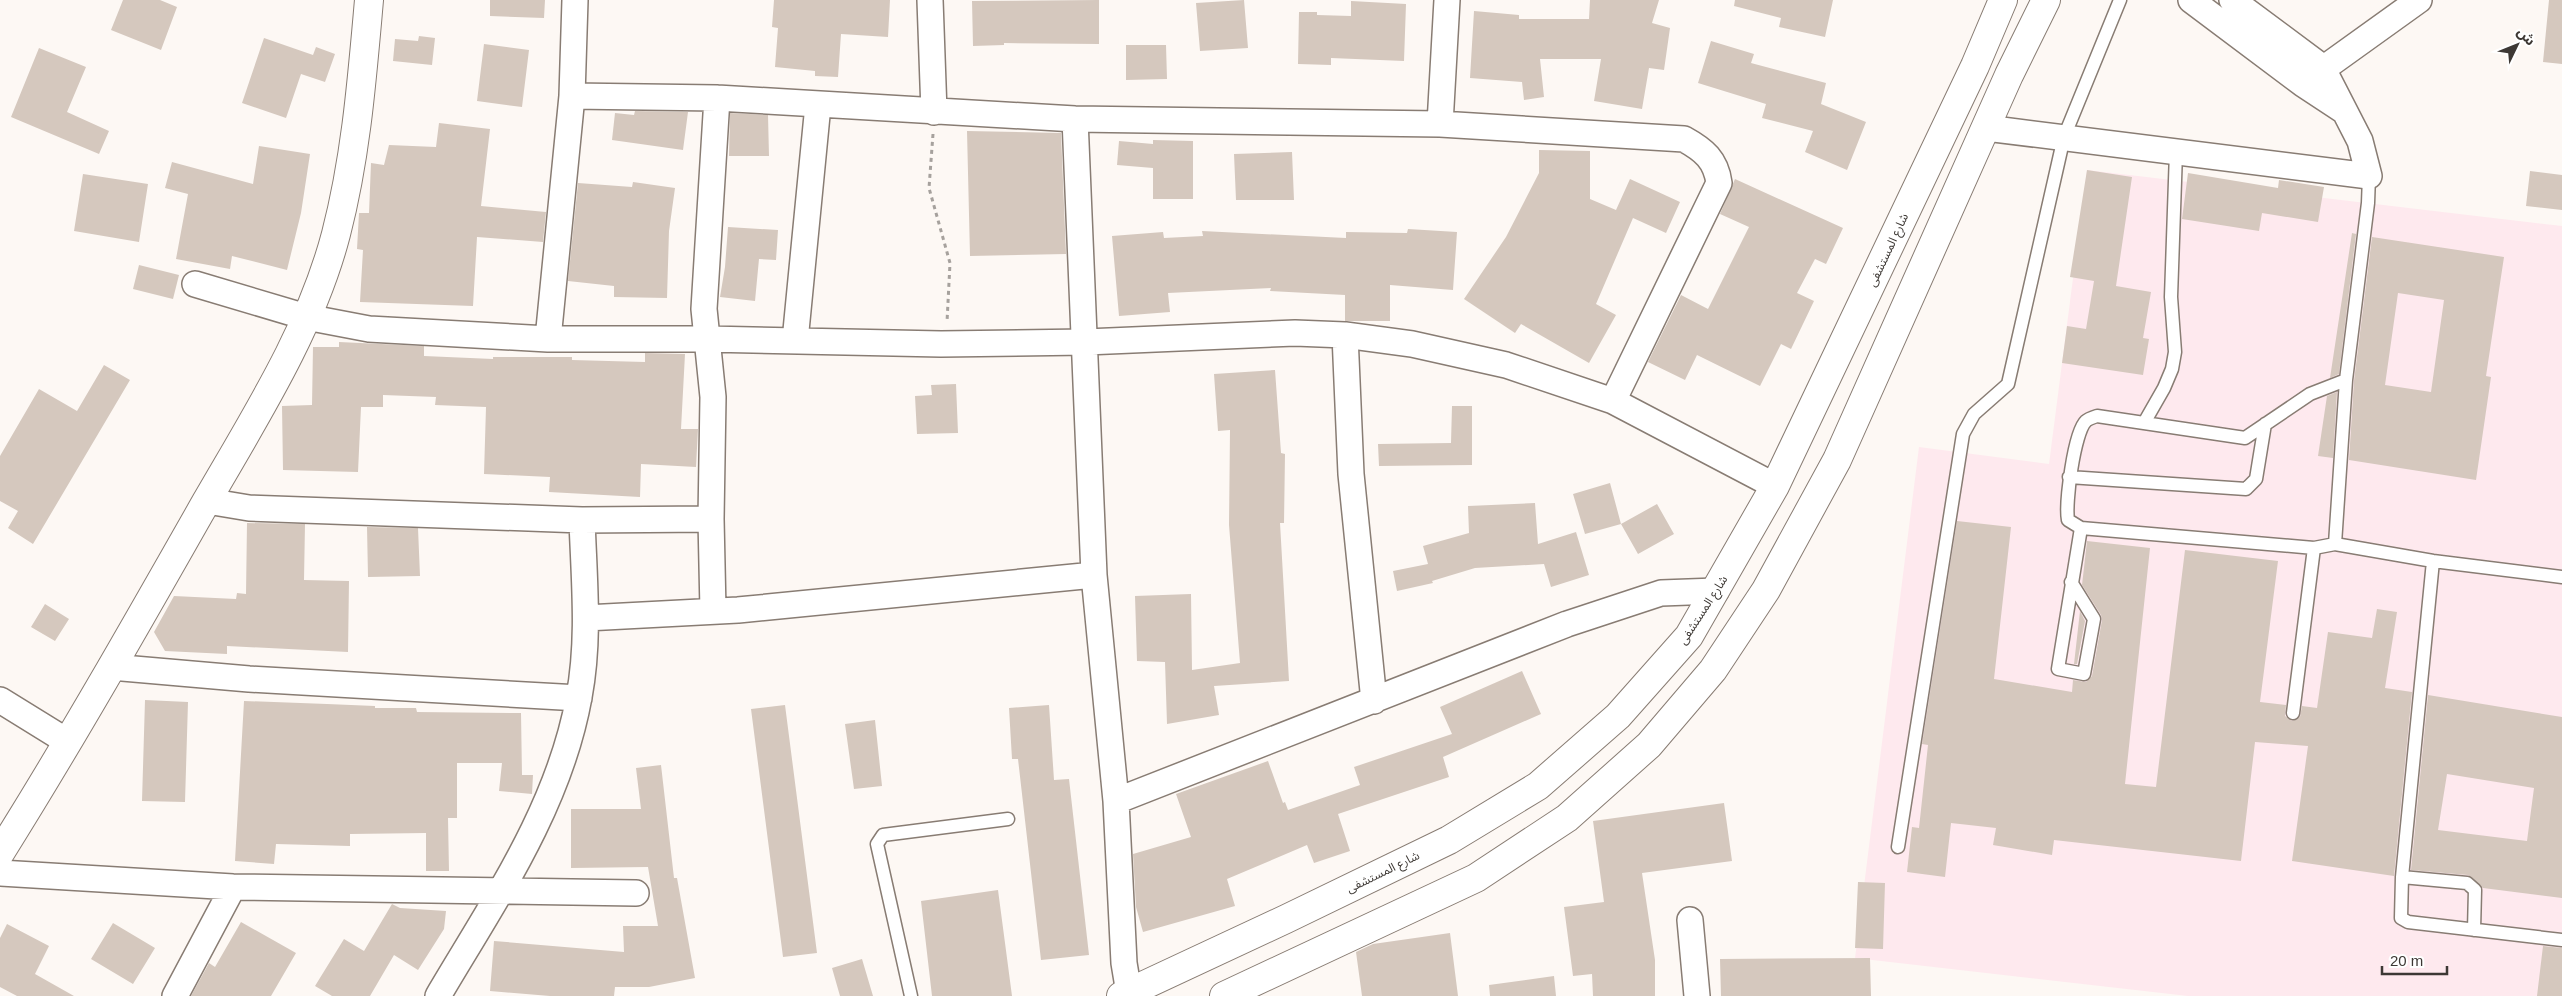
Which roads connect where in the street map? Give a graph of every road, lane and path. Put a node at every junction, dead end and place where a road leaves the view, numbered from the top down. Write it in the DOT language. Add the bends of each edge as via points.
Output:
graph roads {
  1 [pos="369,0"];
  2 [pos="575,0"];
  3 [pos="930,0"];
  4 [pos="1447,0"];
  5 [pos="2003,0"];
  6 [pos="2046,0"];
  7 [pos="2120,0"];
  8 [pos="2191,0"];
  9 [pos="2232,0"];
  10 [pos="2419,0"];
  11 [pos="2322,67"];
  12 [pos="2303,84"];
  13 [pos="572,96"];
  14 [pos="717,98"];
  15 [pos="818,105"];
  16 [pos="2344,111"];
  17 [pos="934,112"];
  18 [pos="1075,119"];
  19 [pos="1440,124"];
  20 [pos="1986,128"];
  21 [pos="2064,137"];
  22 [pos="2176,152"];
  23 [pos="2369,176"];
  24 [pos="195,284"];
  25 [pos="306,317"];
  26 [pos="1345,335"];
  27 [pos="548,339"];
  28 [pos="708,339"];
  29 [pos="795,341"];
  30 [pos="1086,342"];
  31 [pos="942,344"];
  32 [pos="2346,380"];
  33 [pos="1613,401"];
  34 [pos="2144,423"];
  35 [pos="2265,424"];
  36 [pos="2069,477"];
  37 [pos="1775,486"];
  38 [pos="207,501"];
  39 [pos="711,519"];
  40 [pos="582,520"];
  41 [pos="2081,528"];
  42 [pos="2335,544"];
  43 [pos="2314,548"];
  44 [pos="2433,561"];
  45 [pos="1094,575"];
  46 [pos="2562,577"];
  47 [pos="2071,582"];
  48 [pos="1716,591"];
  49 [pos="713,611"];
  50 [pos="586,618"];
  51 [pos="110,667"];
  52 [pos="579,698"];
  53 [pos="0,700"];
  54 [pos="1374,701"];
  55 [pos="2293,713"];
  56 [pos="68,742"];
  57 [pos="1116,800"];
  58 [pos="1008,819"];
  59 [pos="1898,848"];
  60 [pos="0,853"];
  61 [pos="0,873"];
  62 [pos="2402,877"];
  63 [pos="233,887"];
  64 [pos="500,890"];
  65 [pos="636,893"];
  66 [pos="1690,920"];
  67 [pos="2474,930"];
  68 [pos="2562,940"];
  69 [pos="1125,994"];
  70 [pos="1234,994"];
  71 [pos="175,996"];
  72 [pos="438,996"];
  73 [pos="911,996"];
  74 [pos="1697,996"];
  1 -- 25 [label="main road" via="360,111 348,178 336,235"];
  2 -- 13 [label="street"];
  3 -- 17 [label="street"];
  4 -- 19 [label="street"];
  5 -- 37 [label="main road, شارع المستشفى" via="1975,66"];
  6 -- 20 [label="main road"];
  7 -- 21 [label="lane"];
  8 -- 12 [label="street"];
  9 -- 11 [label="street"];
  10 -- 11 [label="street"];
  11 -- 12 [label="street"];
  11 -- 16 [label="street"];
  12 -- 16 [label="street"];
  13 -- 14 [label="street"];
  13 -- 27 [label="street"];
  14 -- 15 [label="street"];
  14 -- 28 [label="street" via="704,309"];
  15 -- 17 [label="street"];
  15 -- 29 [label="street"];
  16 -- 23 [label="street" via="2360,141"];
  17 -- 18 [label="street"];
  17 -- 31 [label="path" via="929,188 950,263 949,313"];
  18 -- 19 [label="street"];
  18 -- 30 [label="street"];
  19 -- 33 [label="street" via="1684,140 1698,146 1711,159 1717,170 1718,183"];
  20 -- 21 [label="street"];
  20 -- 70 [label="main road" via="1833,469 1766,590 1713,670 1649,745 1567,818 1476,878"];
  21 -- 22 [label="street"];
  21 -- 59 [label="lane" via="2008,384 1974,414 1963,434"];
  22 -- 23 [label="street"];
  22 -- 34 [label="lane" via="2172,369"];
  23 -- 32 [label="lane"];
  24 -- 25 [label="street"];
  25 -- 27 [label="street" via="369,329"];
  25 -- 38 [label="main road" via="263,403"];
  26 -- 30 [label="street" via="1295,333"];
  26 -- 33 [label="street" via="1412,344 1506,365"];
  26 -- 54 [label="street" via="1351,474"];
  27 -- 28 [label="street"];
  28 -- 29 [label="street"];
  28 -- 39 [label="street" via="713,397"];
  29 -- 31 [label="street"];
  30 -- 31 [label="street"];
  30 -- 45 [label="street"];
  32 -- 35 [label="lane" via="2310,394"];
  32 -- 42 [label="lane"];
  33 -- 37 [label="street"];
  34 -- 35 [label="lane" via="2245,438"];
  34 -- 36 [label="lane" via="2097,416 2086,420"];
  35 -- 36 [label="lane" via="2256,480 2246,489"];
  36 -- 41 [label="lane" via="2068,520"];
  37 -- 48 [label="main road, شارع المستشفى"];
  38 -- 40 [label="street" via="249,508"];
  38 -- 51 [label="main road"];
  39 -- 40 [label="street"];
  39 -- 49 [label="street"];
  40 -- 50 [label="street"];
  41 -- 43 [label="lane"];
  41 -- 47 [label="lane"];
  42 -- 43 [label="lane"];
  42 -- 44 [label="lane"];
  43 -- 55 [label="lane"];
  44 -- 46 [label="lane"];
  44 -- 62 [label="lane"];
  45 -- 49 [label="street"];
  45 -- 57 [label="street"];
  47 -- 47 [label="lane" via="2058,670 2084,674 2094,618"];
  48 -- 54 [label="street" via="1661,593 1634,601 1455,667"];
  48 -- 69 [label="main road, شارع المستشفى" via="1689,636 1618,716 1538,786 1449,840"];
  49 -- 50 [label="street"];
  50 -- 52 [label="street"];
  51 -- 52 [label="street" via="249,679"];
  51 -- 56 [label="main road"];
  52 -- 64 [label="street" via="560,767 541,818"];
  53 -- 56 [label="street"];
  54 -- 57 [label="street"];
  56 -- 60 [label="main road"];
  57 -- 69 [label="street"];
  58 -- 73 [label="lane" via="883,835 877,844"];
  61 -- 63 [label="street"];
  62 -- 67 [label="lane" via="2467,883 2475,890"];
  62 -- 67 [label="lane" via="2400,918 2404,921"];
  63 -- 64 [label="street"];
  63 -- 71 [label="street"];
  64 -- 65 [label="street"];
  64 -- 72 [label="street"];
  66 -- 74 [label="street"];
  67 -- 68 [label="lane"];
}
